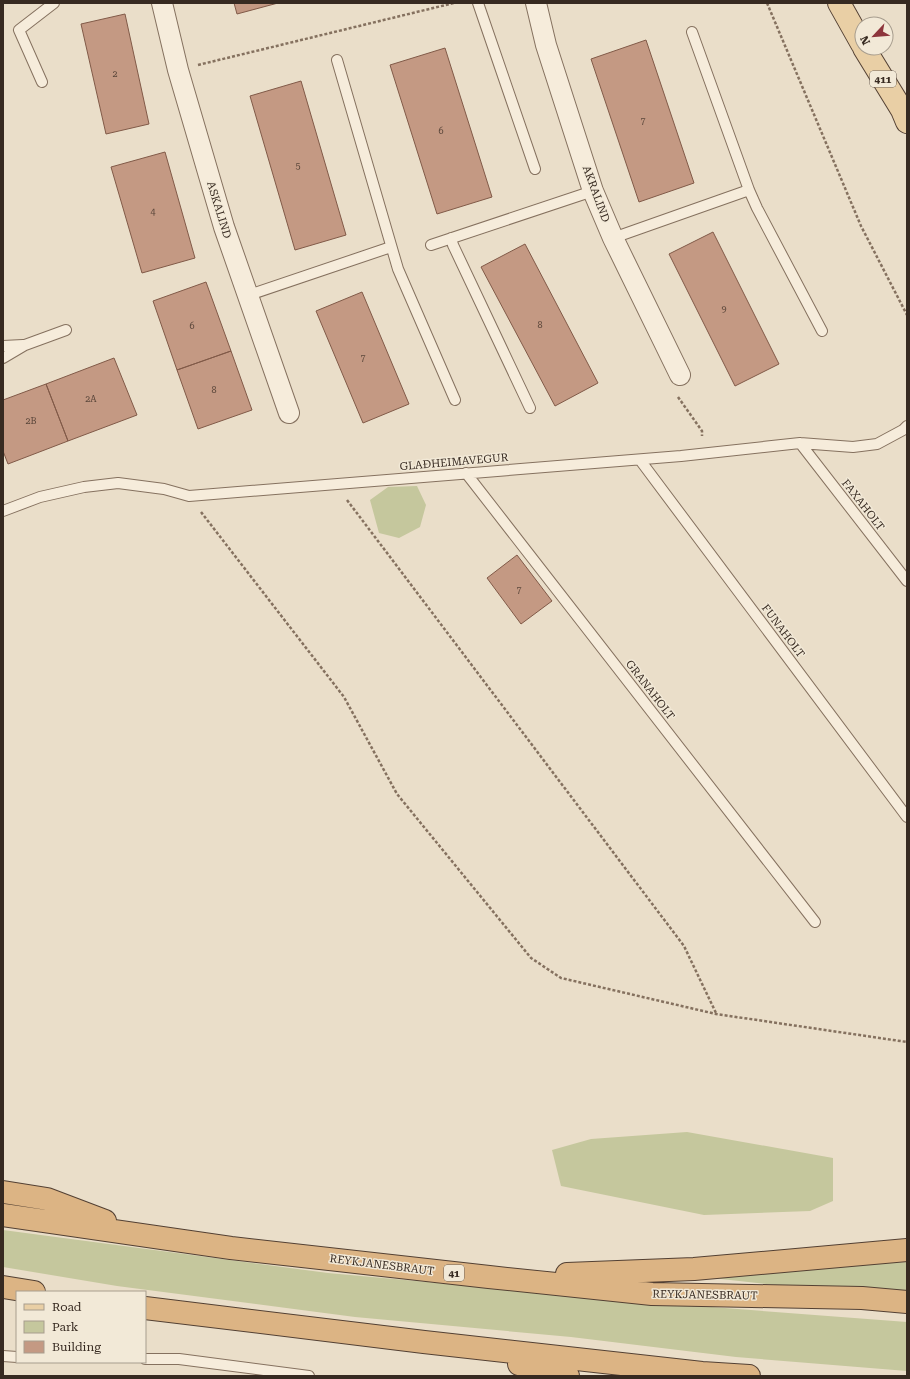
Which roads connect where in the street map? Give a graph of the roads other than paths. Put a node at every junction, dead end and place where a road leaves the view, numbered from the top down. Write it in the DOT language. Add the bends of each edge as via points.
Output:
graph roads {
  1 [pos="54,3"];
  2 [pos="162,3"];
  3 [pos="478,3"];
  4 [pos="536,3"];
  5 [pos="839,3"];
  6 [pos="854,30"];
  7 [pos="692,32"];
  8 [pos="869,56"];
  9 [pos="338,60"];
  10 [pos="42,82"];
  11 [pos="905,116"];
  12 [pos="534,169"];
  13 [pos="749,190"];
  14 [pos="593,191"];
  15 [pos="451,238"];
  16 [pos="612,238"];
  17 [pos="430,245"];
  18 [pos="391,247"];
  19 [pos="248,295"];
  20 [pos="66,330"];
  21 [pos="822,331"];
  22 [pos="25,345"];
  23 [pos="3,346"];
  24 [pos="3,358"];
  25 [pos="680,375"];
  26 [pos="455,400"];
  27 [pos="530,408"];
  28 [pos="289,413"];
  29 [pos="907,426"];
  30 [pos="800,443"];
  31 [pos="640,460"];
  32 [pos="466,474"];
  33 [pos="3,511"];
  34 [pos="907,581"];
  35 [pos="907,817"];
  36 [pos="815,922"];
  37 [pos="3,1192"];
  38 [pos="3,1215"];
  39 [pos="146,1236"];
  40 [pos="907,1250"];
  41 [pos="489,1277"];
  42 [pos="3,1287"];
  43 [pos="28,1291"];
  44 [pos="907,1302"];
  45 [pos="146,1308"];
  46 [pos="424,1342"];
  47 [pos="3,1356"];
  48 [pos="16,1357"];
  49 [pos="146,1359"];
  50 [pos="309,1376"];
  51 [pos="568,1376"];
  52 [pos="749,1376"];
  1 -- 10 [label="lane" via="19,30"];
  2 -- 19 [label="street, ASKALIND" via="178,70 224,227"];
  3 -- 12 [label="lane"];
  4 -- 14 [label="street, AKRALIND" via="546,45"];
  5 -- 6 [label="main road"];
  7 -- 13 [label="lane"];
  8 -- 11 [label="main road, 411"];
  9 -- 18 [label="lane"];
  13 -- 16 [label="lane"];
  13 -- 21 [label="lane"];
  14 -- 15 [label="lane"];
  14 -- 16 [label="street, AKRALIND"];
  15 -- 17 [label="lane"];
  15 -- 27 [label="lane"];
  16 -- 25 [label="street, AKRALIND"];
  18 -- 19 [label="lane"];
  18 -- 26 [label="lane" via="398,269"];
  19 -- 28 [label="street, ASKALIND"];
  20 -- 22 [label="lane"];
  22 -- 23 [label="lane"];
  22 -- 24 [label="lane"];
  29 -- 30 [label="lane, GLAÐHEIMAVEGUR" via="877,444 853,447"];
  30 -- 31 [label="lane, GLAÐHEIMAVEGUR"];
  30 -- 34 [label="lane, FAXAHOLT"];
  31 -- 32 [label="lane, GLAÐHEIMAVEGUR"];
  31 -- 35 [label="lane, FUNAHOLT"];
  32 -- 33 [label="lane, GLAÐHEIMAVEGUR" via="189,496 164,489 118,482 40,497"];
  32 -- 36 [label="lane, GRANAHOLT"];
  37 -- 39 [label="highway" via="47,1199"];
  38 -- 39 [label="highway, REYKJANESBRAUT / 41"];
  39 -- 41 [label="highway, REYKJANESBRAUT / 41"];
  40 -- 41 [label="highway" via="694,1269"];
  41 -- 44 [label="highway, REYKJANESBRAUT / 41" via="652,1294 862,1298"];
  42 -- 43 [label="highway"];
  45 -- 46 [label="highway"];
  46 -- 51 [label="highway"];
  46 -- 52 [label="highway"];
  47 -- 48 [label="lane"];
  49 -- 50 [label="lane" via="179,1359"];
}
